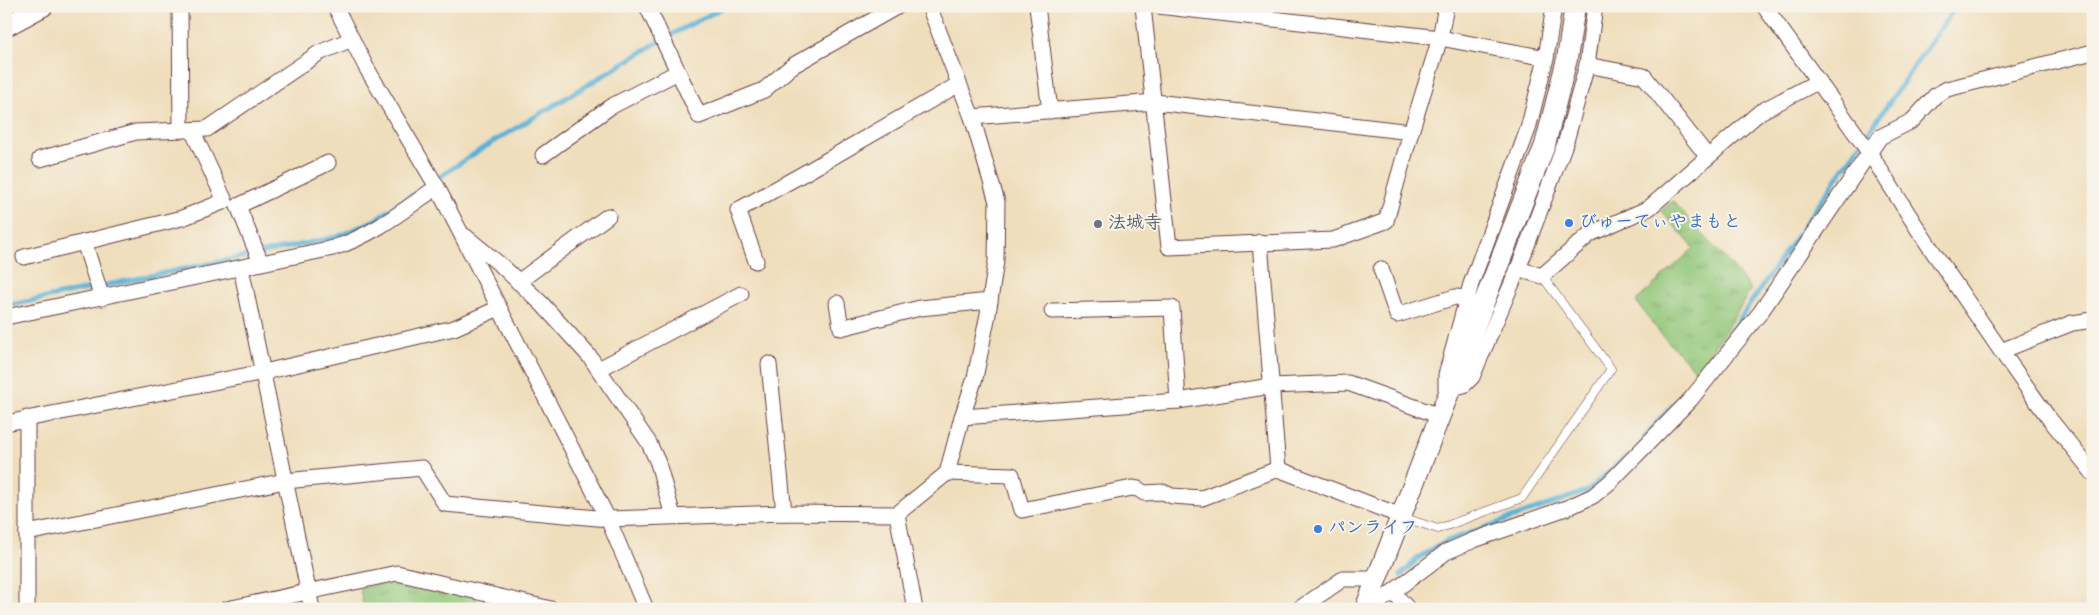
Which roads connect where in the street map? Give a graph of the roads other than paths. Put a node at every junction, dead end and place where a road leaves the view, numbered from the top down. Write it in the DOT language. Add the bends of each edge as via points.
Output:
graph roads {
  1 [pos="42,6"];
  2 [pos="180,6"];
  3 [pos="336,6"];
  4 [pos="647,6"];
  5 [pos="898,6"];
  6 [pos="929,6"];
  7 [pos="1037,6"];
  8 [pos="1143,6"];
  9 [pos="1158,6"];
  10 [pos="1446,6"];
  11 [pos="1554,6"];
  12 [pos="1575,6"];
  13 [pos="1595,6"];
  14 [pos="1764,6"];
  15 [pos="6,26"];
  16 [pos="1440,38"];
  17 [pos="352,39"];
  18 [pos="2093,52"];
  19 [pos="1546,58"];
  20 [pos="1587,66"];
  21 [pos="678,72"];
  22 [pos="1819,81"];
  23 [pos="959,84"];
  24 [pos="1155,102"];
  25 [pos="1050,111"];
  26 [pos="972,117"];
  27 [pos="187,130"];
  28 [pos="1411,132"];
  29 [pos="1869,152"];
  30 [pos="543,155"];
  31 [pos="1708,157"];
  32 [pos="40,159"];
  33 [pos="328,163"];
  34 [pos="434,182"];
  35 [pos="608,216"];
  36 [pos="460,232"];
  37 [pos="84,242"];
  38 [pos="1260,242"];
  39 [pos="24,258"];
  40 [pos="756,261"];
  41 [pos="262,263"];
  42 [pos="240,268"];
  43 [pos="1381,269"];
  44 [pos="1518,269"];
  45 [pos="1542,276"];
  46 [pos="518,282"];
  47 [pos="741,294"];
  48 [pos="102,298"];
  49 [pos="1468,298"];
  50 [pos="990,301"];
  51 [pos="837,303"];
  52 [pos="499,308"];
  53 [pos="1052,311"];
  54 [pos="6,316"];
  55 [pos="2093,320"];
  56 [pos="2002,351"];
  57 [pos="769,364"];
  58 [pos="598,369"];
  59 [pos="264,372"];
  60 [pos="1271,386"];
  61 [pos="1178,401"];
  62 [pos="1446,402"];
  63 [pos="962,417"];
  64 [pos="27,418"];
  65 [pos="6,423"];
  66 [pos="1278,469"];
  67 [pos="947,473"];
  68 [pos="2093,473"];
  69 [pos="285,481"];
  70 [pos="784,513"];
  71 [pos="897,514"];
  72 [pos="673,516"];
  73 [pos="1401,516"];
  74 [pos="608,519"];
  75 [pos="27,533"];
  76 [pos="1377,578"];
  77 [pos="1393,592"];
  78 [pos="308,593"];
  79 [pos="27,609"];
  80 [pos="226,609"];
  81 [pos="312,609"];
  82 [pos="551,609"];
  83 [pos="646,609"];
  84 [pos="915,609"];
  85 [pos="1299,609"];
  86 [pos="1365,609"];
  87 [pos="1370,609"];
  88 [pos="1408,609"];
  1 -- 15 [label="street"];
  2 -- 27 [label="street"];
  3 -- 17 [label="street"];
  4 -- 21 [label="street"];
  5 -- 21 [label="street" via="792,66 764,90 699,116"];
  6 -- 23 [label="street"];
  7 -- 25 [label="street"];
  8 -- 24 [label="street"];
  9 -- 16 [label="street"];
  10 -- 16 [label="street"];
  11 -- 19 [label="street"];
  12 -- 62 [label="street" via="1567,59 1545,145"];
  13 -- 20 [label="street"];
  14 -- 22 [label="street"];
  16 -- 19 [label="street"];
  16 -- 28 [label="street"];
  17 -- 27 [label="street" via="319,53 207,129"];
  17 -- 34 [label="street"];
  18 -- 29 [label="street" via="1947,89 1936,95 1912,121 1880,137"];
  19 -- 49 [label="street" via="1525,138"];
  20 -- 31 [label="street" via="1644,76"];
  20 -- 44 [label="street" via="1566,141"];
  21 -- 30 [label="street" via="610,107"];
  22 -- 29 [label="street"];
  22 -- 31 [label="street" via="1760,112"];
  23 -- 26 [label="street"];
  23 -- 40 [label="street" via="738,210"];
  24 -- 25 [label="street"];
  24 -- 28 [label="street"];
  24 -- 38 [label="street" via="1168,247"];
  25 -- 26 [label="street"];
  26 -- 50 [label="street" via="997,202 996,261"];
  27 -- 32 [label="street" via="136,132"];
  27 -- 37 [label="street" via="225,201 182,218"];
  28 -- 38 [label="street" via="1386,221 1332,240"];
  29 -- 56 [label="street"];
  29 -- 77 [label="street" via="1760,313 1691,399 1610,482 1593,496 1569,507 1446,552"];
  31 -- 45 [label="street" via="1649,208 1590,234"];
  33 -- 41 [label="street" via="238,206"];
  34 -- 36 [label="street"];
  34 -- 41 [label="street" via="372,232 354,241"];
  35 -- 46 [label="street"];
  36 -- 46 [label="street"];
  36 -- 52 [label="street"];
  37 -- 39 [label="street"];
  37 -- 48 [label="street"];
  38 -- 60 [label="street"];
  41 -- 42 [label="street"];
  42 -- 48 [label="street"];
  42 -- 59 [label="street"];
  43 -- 49 [label="street" via="1397,316 1454,297"];
  44 -- 45 [label="street"];
  44 -- 62 [label="street" via="1472,378"];
  45 -- 73 [label="lane" via="1612,369 1522,498 1438,529"];
  46 -- 58 [label="street" via="542,304"];
  47 -- 58 [label="street"];
  48 -- 54 [label="street"];
  49 -- 62 [label="street" via="1446,375"];
  50 -- 51 [label="street" via="920,308 841,328"];
  50 -- 63 [label="street" via="975,378"];
  52 -- 59 [label="street" via="454,328"];
  52 -- 74 [label="street"];
  53 -- 61 [label="street" via="1172,308"];
  55 -- 56 [label="street" via="2072,323"];
  56 -- 68 [label="street" via="2048,417"];
  57 -- 70 [label="street"];
  58 -- 72 [label="street" via="649,443"];
  59 -- 64 [label="street"];
  59 -- 69 [label="street"];
  60 -- 61 [label="street"];
  60 -- 62 [label="street" via="1348,383"];
  60 -- 66 [label="street"];
  61 -- 63 [label="street"];
  62 -- 73 [label="street"];
  63 -- 67 [label="street"];
  64 -- 65 [label="street"];
  64 -- 75 [label="street"];
  66 -- 67 [label="street" via="1202,498 1172,496 1163,492 1144,493 1132,488 1022,510 1012,475"];
  66 -- 73 [label="street"];
  67 -- 71 [label="street"];
  69 -- 74 [label="street" via="422,468 445,504"];
  69 -- 75 [label="street"];
  69 -- 78 [label="street"];
  70 -- 71 [label="street"];
  70 -- 72 [label="street"];
  71 -- 84 [label="street"];
  72 -- 74 [label="street"];
  73 -- 76 [label="street"];
  74 -- 83 [label="street"];
  75 -- 79 [label="street"];
  76 -- 85 [label="street" via="1343,579"];
  76 -- 86 [label="street"];
  77 -- 87 [label="street"];
  77 -- 88 [label="street"];
  78 -- 80 [label="street"];
  78 -- 81 [label="street"];
  78 -- 82 [label="street" via="397,573"];
}
